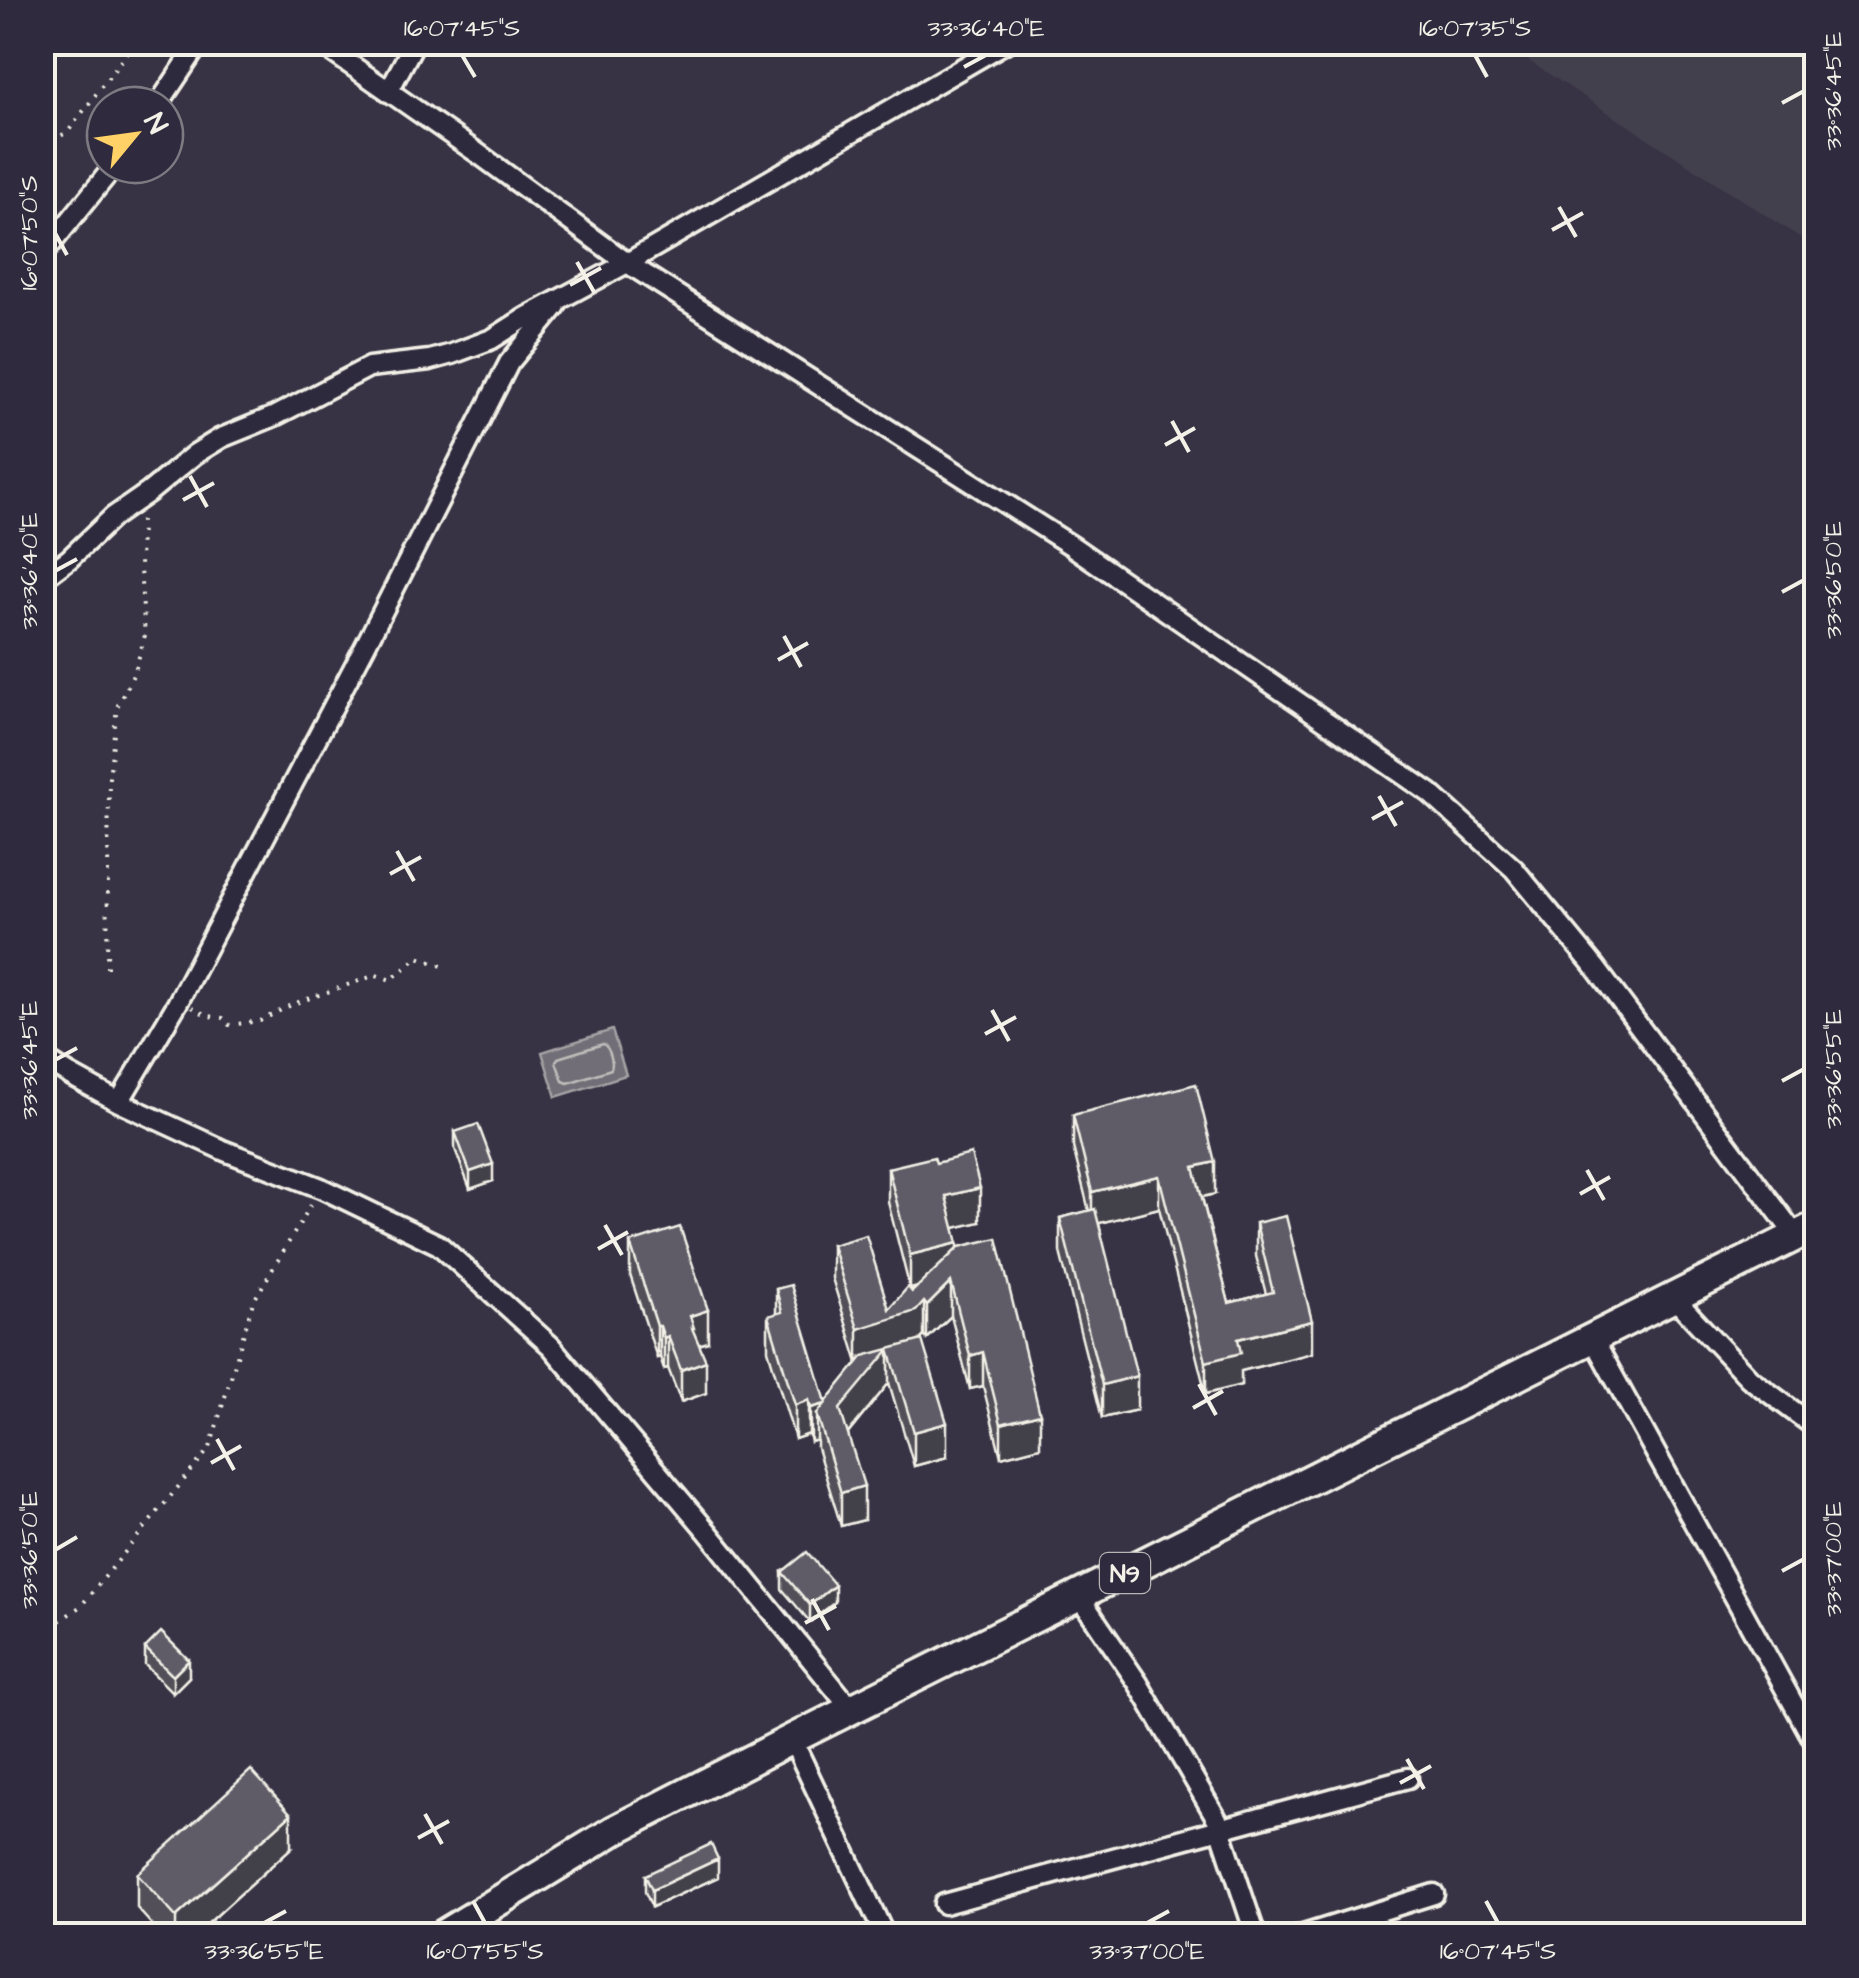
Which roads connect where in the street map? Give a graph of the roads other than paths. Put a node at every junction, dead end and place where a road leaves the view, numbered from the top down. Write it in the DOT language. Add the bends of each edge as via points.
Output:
graph roads {
  1 [pos="200,42"];
  2 [pos="318,42"];
  3 [pos="415,42"];
  4 [pos="1008,42"];
  5 [pos="171,85"];
  6 [pos="388,92"];
  7 [pos="99,185"];
  8 [pos="42,256"];
  9 [pos="627,263"];
  10 [pos="562,298"];
  11 [pos="42,579"];
  12 [pos="42,1057"];
  13 [pos="119,1102"];
  14 [pos="1806,1232"];
  15 [pos="1674,1298"];
  16 [pos="1593,1339"];
  17 [pos="1816,1425"];
  18 [pos="1079,1596"];
  19 [pos="852,1710"];
  20 [pos="792,1739"];
  21 [pos="1816,1745"];
  22 [pos="1408,1778"];
  23 [pos="1221,1830"];
  24 [pos="1434,1894"];
  25 [pos="944,1904"];
  26 [pos="441,1936"];
  27 [pos="885,1936"];
  28 [pos="1256,1936"];
  29 [pos="1300,1936"];
  1 -- 5 [label="street"];
  2 -- 6 [label="street"];
  3 -- 6 [label="street"];
  4 -- 9 [label="street"];
  6 -- 9 [label="street"];
  7 -- 8 [label="street"];
  9 -- 10 [label="street"];
  9 -- 14 [label="street" via="1072,546 1430,792 1514,869"];
  10 -- 11 [label="street" via="492,339 430,360 369,368 222,438"];
  10 -- 13 [label="street" via="509,364 177,1004"];
  12 -- 13 [label="street"];
  13 -- 19 [label="street" via="440,1244 551,1346"];
  14 -- 15 [label="highway, N9"];
  15 -- 16 [label="highway, N9"];
  15 -- 17 [label="street" via="1749,1378"];
  16 -- 18 [label="highway, N9"];
  16 -- 21 [label="street"];
  18 -- 19 [label="highway, N9"];
  18 -- 23 [label="street" via="1138,1683"];
  19 -- 20 [label="highway, N9"];
  20 -- 26 [label="highway, N9" via="616,1830"];
  20 -- 27 [label="street"];
  22 -- 23 [label="street"];
  23 -- 25 [label="street"];
  23 -- 28 [label="street"];
  24 -- 29 [label="street"];
}
